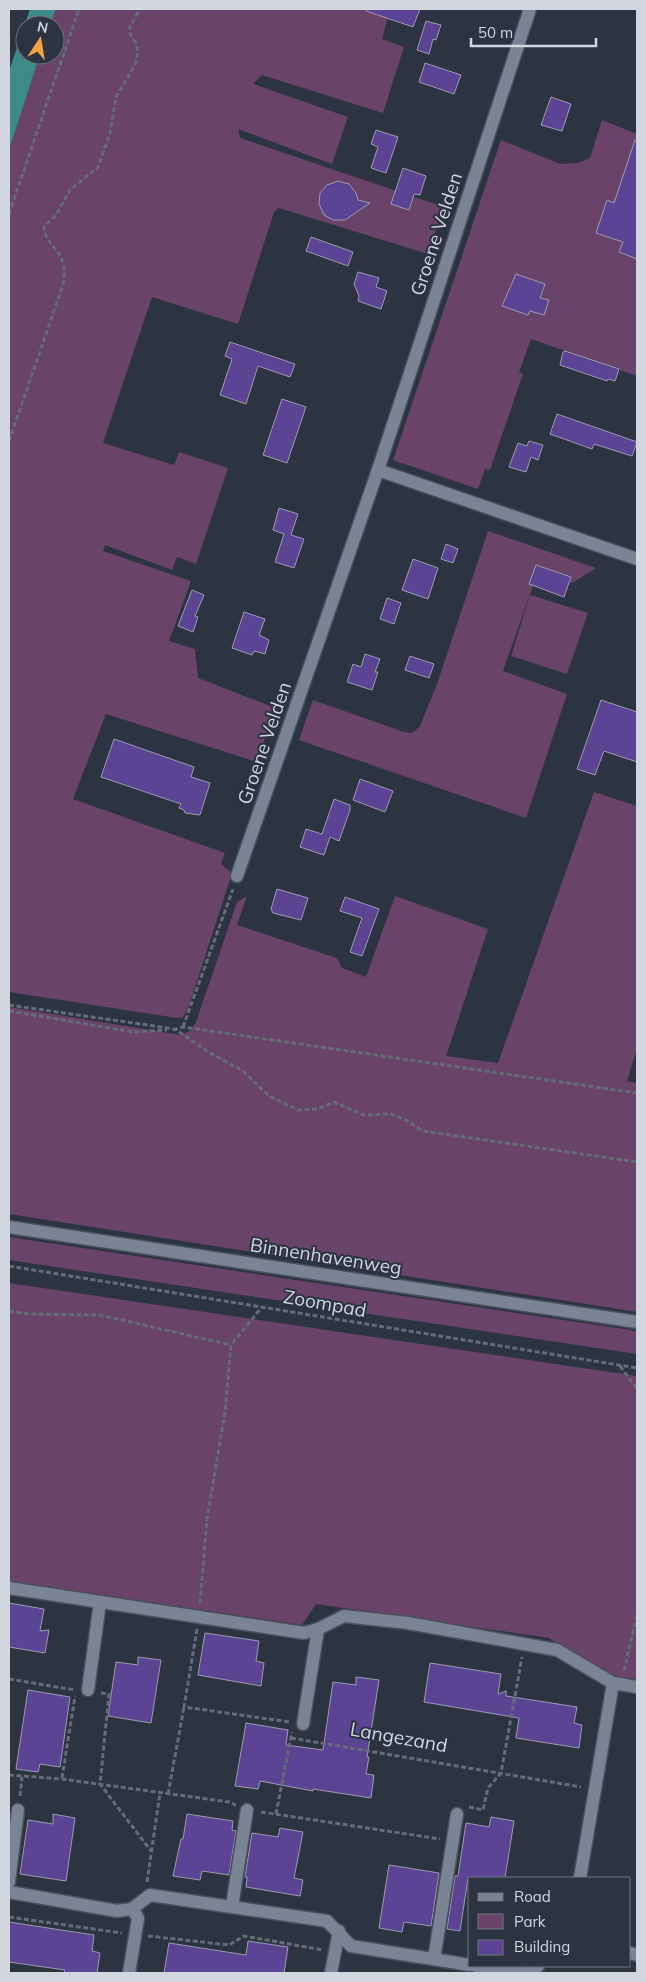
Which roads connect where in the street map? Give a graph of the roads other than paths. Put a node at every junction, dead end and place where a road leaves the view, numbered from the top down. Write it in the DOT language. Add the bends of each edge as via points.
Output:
graph roads {
  1 [pos="530,9"];
  2 [pos="378,470"];
  3 [pos="637,559"];
  4 [pos="237,876"];
  5 [pos="9,1227"];
  6 [pos="637,1322"];
  7 [pos="9,1588"];
  8 [pos="100,1602"];
  9 [pos="318,1629"];
  10 [pos="617,1684"];
  11 [pos="637,1687"];
  12 [pos="82,1690"];
  13 [pos="303,1724"];
  14 [pos="18,1810"];
  15 [pos="247,1810"];
  16 [pos="458,1814"];
  17 [pos="580,1877"];
  18 [pos="9,1882"];
  19 [pos="9,1892"];
  20 [pos="232,1906"];
  21 [pos="132,1909"];
  22 [pos="339,1931"];
  23 [pos="434,1959"];
  24 [pos="468,1965"];
  25 [pos="483,1967"];
  26 [pos="129,1973"];
  27 [pos="331,1973"];
  28 [pos="522,1973"];
  1 -- 2 [label="street, Groene Velden"];
  2 -- 3 [label="street"];
  2 -- 4 [label="street, Groene Velden"];
  5 -- 6 [label="street, Binnenhavenweg"];
  7 -- 8 [label="street"];
  8 -- 9 [label="street" via="304,1633"];
  8 -- 12 [label="street"];
  9 -- 10 [label="street" via="344,1616 408,1623 525,1644 557,1650"];
  9 -- 13 [label="street"];
  10 -- 11 [label="street"];
  10 -- 17 [label="street" via="594,1790"];
  14 -- 18 [label="street"];
  15 -- 20 [label="street"];
  16 -- 23 [label="street"];
  19 -- 21 [label="street" via="117,1911"];
  20 -- 21 [label="street" via="150,1895"];
  20 -- 22 [label="street" via="327,1921"];
  21 -- 26 [label="street" via="138,1918"];
  22 -- 23 [label="street" via="351,1946"];
  22 -- 27 [label="street"];
  23 -- 24 [label="street"];
  25 -- 28 [label="street"];
}
